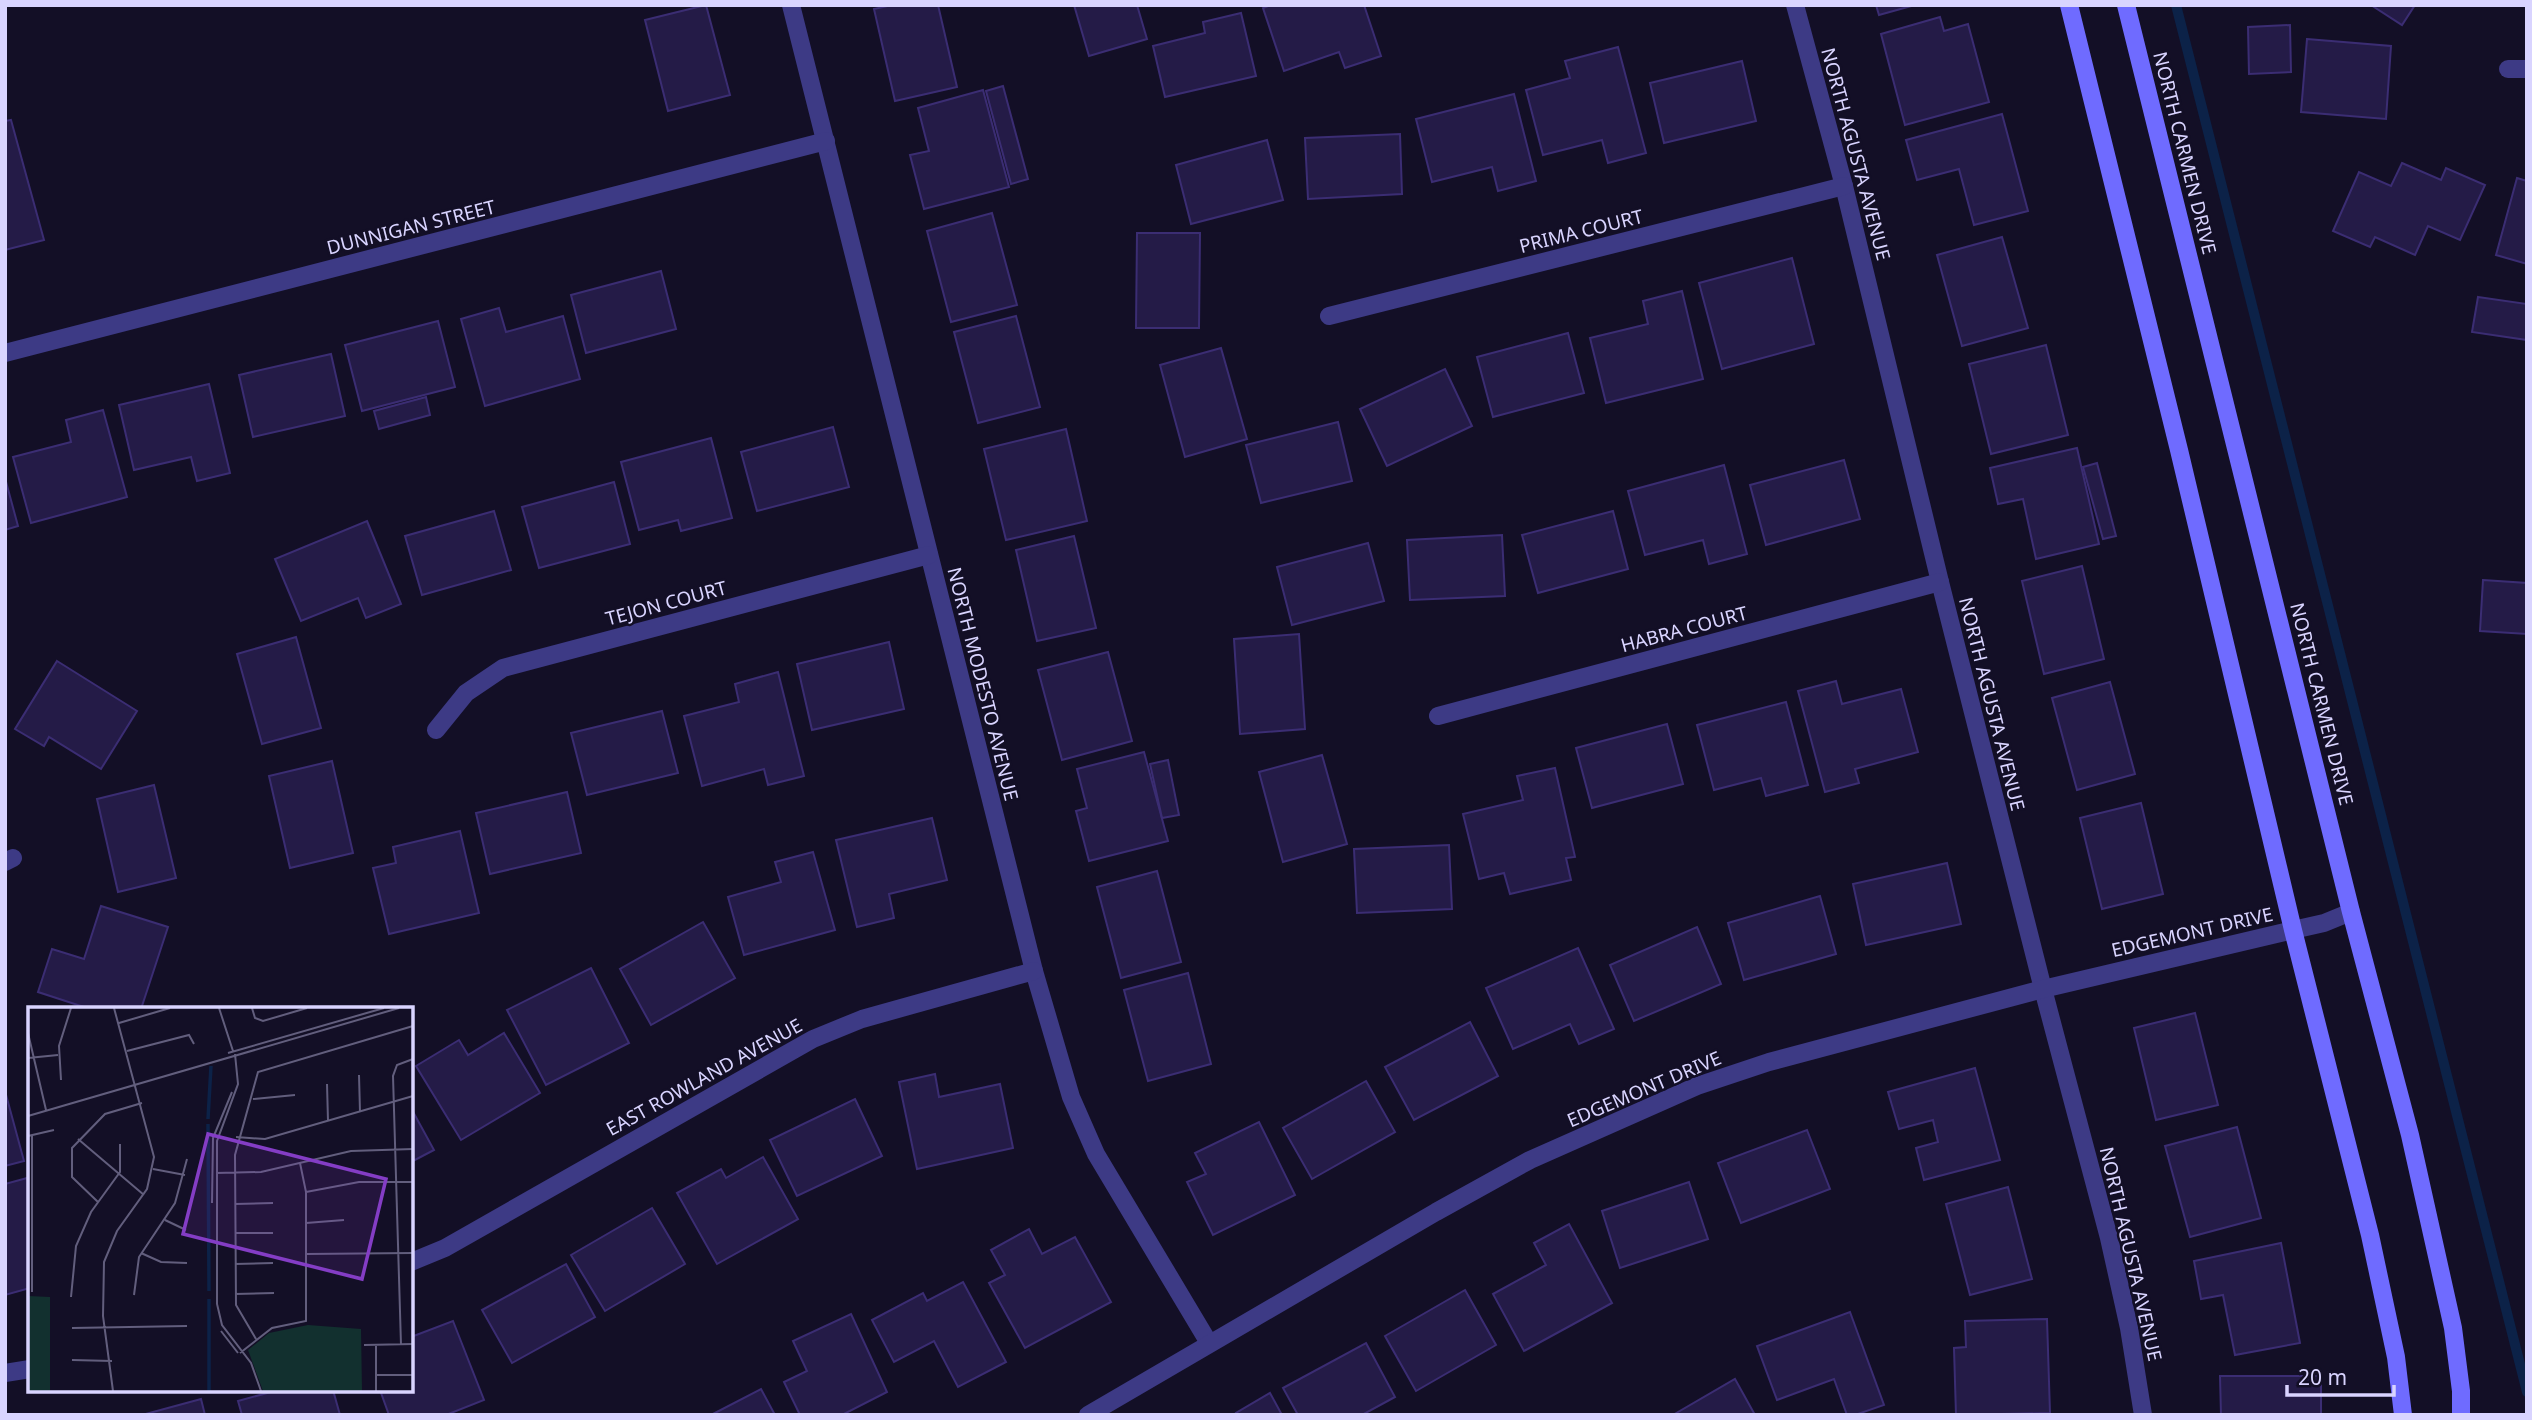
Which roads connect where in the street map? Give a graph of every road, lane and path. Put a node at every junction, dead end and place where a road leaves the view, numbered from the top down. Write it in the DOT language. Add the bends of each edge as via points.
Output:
graph roads {
  1 [pos="791,5"];
  2 [pos="1795,5"];
  3 [pos="2069,5"];
  4 [pos="2126,5"];
  5 [pos="2508,69"];
  6 [pos="2527,69"];
  7 [pos="826,141"];
  8 [pos="1844,186"];
  9 [pos="1329,316"];
  10 [pos="5,353"];
  11 [pos="929,555"];
  12 [pos="1940,582"];
  13 [pos="1438,716"];
  14 [pos="436,730"];
  15 [pos="2351,912"];
  16 [pos="2293,930"];
  17 [pos="1034,971"];
  18 [pos="2043,989"];
  19 [pos="413,1261"];
  20 [pos="1209,1343"];
  21 [pos="28,1368"];
  22 [pos="5,1373"];
  23 [pos="1088,1415"];
  24 [pos="2143,1415"];
  25 [pos="2403,1415"];
  26 [pos="2461,1415"];
  1 -- 7 [label="street, NORTH MODESTO AVENUE"];
  2 -- 8 [label="street, NORTH AGUSTA AVENUE"];
  3 -- 16 [label="main road"];
  4 -- 15 [label="main road, NORTH CARMEN DRIVE"];
  5 -- 6 [label="street"];
  7 -- 10 [label="street, DUNNIGAN STREET"];
  7 -- 11 [label="street, NORTH MODESTO AVENUE"];
  8 -- 9 [label="street, PRIMA COURT"];
  8 -- 12 [label="street, NORTH AGUSTA AVENUE"];
  11 -- 14 [label="street, TEJON COURT" via="503,668 466,693"];
  11 -- 17 [label="street, NORTH MODESTO AVENUE"];
  12 -- 13 [label="street, HABRA COURT"];
  12 -- 18 [label="street, NORTH AGUSTA AVENUE"];
  15 -- 16 [label="street, EDGEMONT DRIVE"];
  15 -- 26 [label="main road, NORTH CARMEN DRIVE" via="2410,1135 2444,1289"];
  16 -- 18 [label="street, EDGEMONT DRIVE"];
  16 -- 25 [label="main road" via="2370,1235 2396,1357"];
  17 -- 19 [label="street, EAST ROWLAND AVENUE" via="912,1003 813,1039 445,1248"];
  17 -- 20 [label="street, NORTH MODESTO AVENUE" via="1071,1097 1096,1154"];
  18 -- 20 [label="street, EDGEMONT DRIVE" via="1769,1062 1697,1086 1530,1160"];
  18 -- 24 [label="street, NORTH AGUSTA AVENUE" via="2109,1238"];
  20 -- 23 [label="street, EDGEMONT DRIVE"];
  21 -- 22 [label="street"];
}
